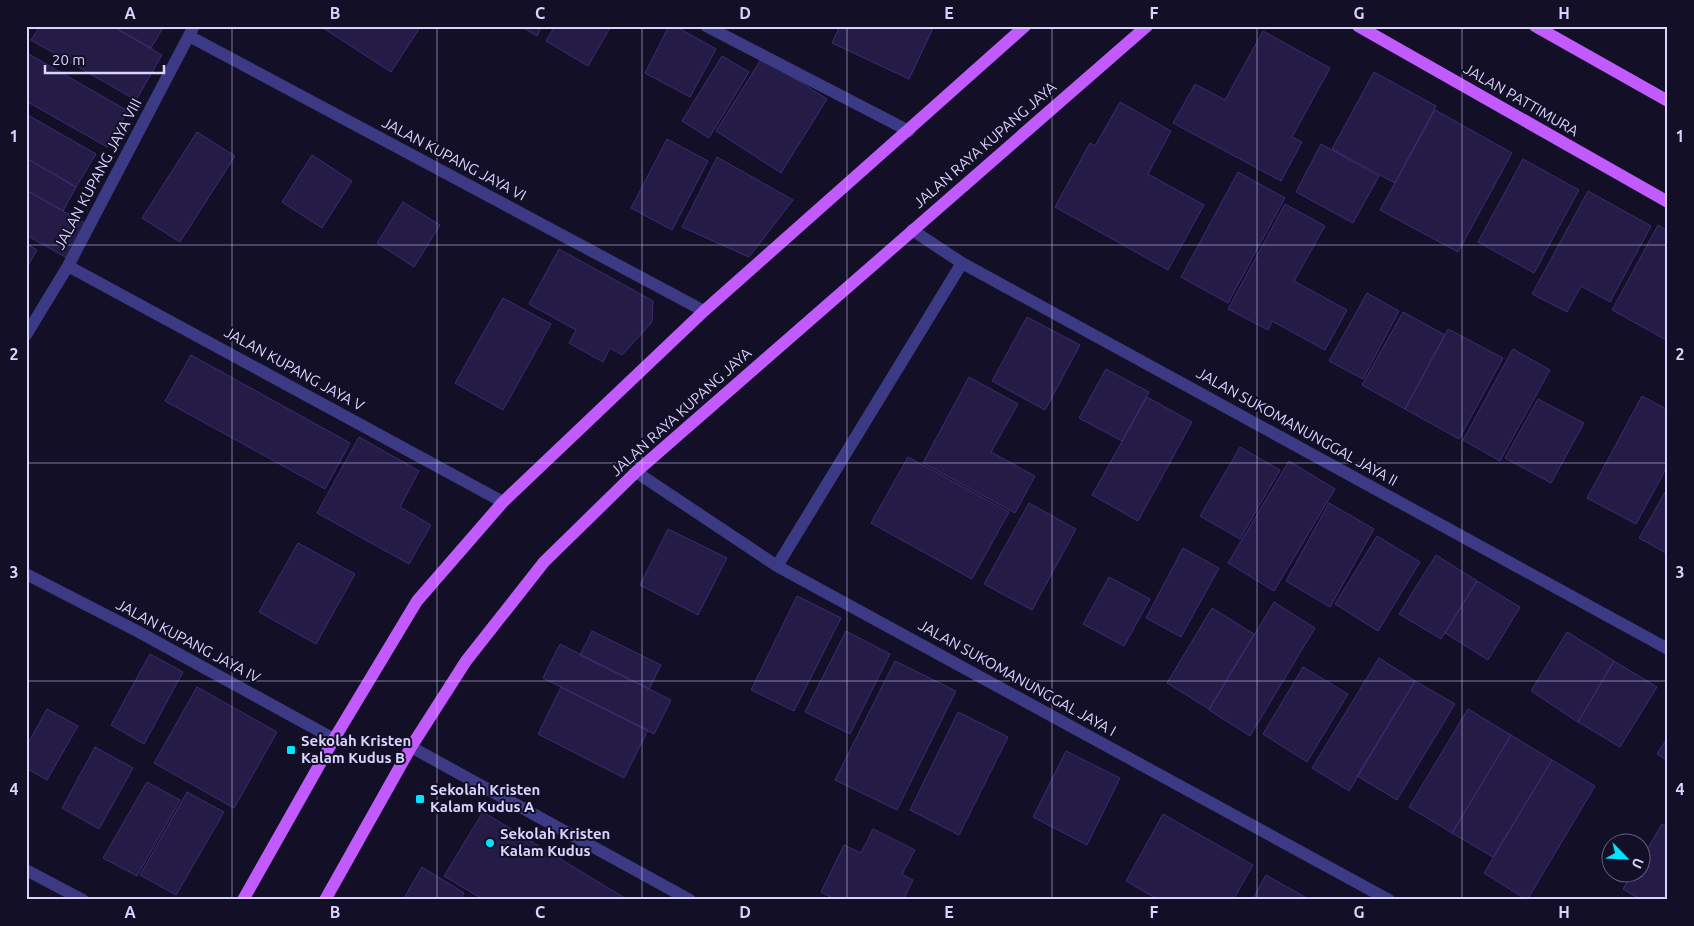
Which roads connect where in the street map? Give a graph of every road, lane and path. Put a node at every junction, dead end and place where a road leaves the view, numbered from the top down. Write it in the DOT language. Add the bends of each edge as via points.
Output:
graph roads {
  1 [pos="706,26"];
  2 [pos="1025,26"];
  3 [pos="1147,26"];
  4 [pos="1358,26"];
  5 [pos="1535,26"];
  6 [pos="191,31"];
  7 [pos="1668,101"];
  8 [pos="909,131"];
  9 [pos="1668,202"];
  10 [pos="912,230"];
  11 [pos="962,263"];
  12 [pos="68,266"];
  13 [pos="704,311"];
  14 [pos="26,335"];
  15 [pos="636,472"];
  16 [pos="503,502"];
  17 [pos="777,566"];
  18 [pos="26,574"];
  19 [pos="1668,649"];
  20 [pos="334,739"];
  21 [pos="411,747"];
  22 [pos="26,870"];
  23 [pos="84,900"];
  24 [pos="243,900"];
  25 [pos="326,900"];
  26 [pos="690,900"];
  27 [pos="1389,900"];
  1 -- 8 [label="street"];
  2 -- 8 [label="main road"];
  3 -- 10 [label="main road, JALAN RAYA KUPANG JAYA"];
  4 -- 9 [label="main road, JALAN PATTIMURA"];
  5 -- 7 [label="main road"];
  6 -- 12 [label="street, JALAN KUPANG JAYA VIII"];
  6 -- 13 [label="street, JALAN KUPANG JAYA VI"];
  8 -- 13 [label="main road"];
  10 -- 11 [label="street, JALAN SUKOMANUNGGAL JAYA II"];
  10 -- 15 [label="main road, JALAN RAYA KUPANG JAYA"];
  11 -- 17 [label="street"];
  11 -- 19 [label="street, JALAN SUKOMANUNGGAL JAYA II"];
  12 -- 14 [label="street, JALAN KUPANG JAYA VIII"];
  12 -- 16 [label="street, JALAN KUPANG JAYA V"];
  13 -- 16 [label="main road"];
  15 -- 17 [label="street, JALAN SUKOMANUNGGAL JAYA I"];
  15 -- 21 [label="main road, JALAN RAYA KUPANG JAYA" via="544,562 466,661"];
  16 -- 20 [label="main road" via="417,601"];
  17 -- 27 [label="street, JALAN SUKOMANUNGGAL JAYA I"];
  18 -- 20 [label="street, JALAN KUPANG JAYA IV"];
  20 -- 24 [label="main road"];
  21 -- 25 [label="main road, JALAN RAYA KUPANG JAYA"];
  21 -- 26 [label="street"];
  22 -- 23 [label="street"];
}
